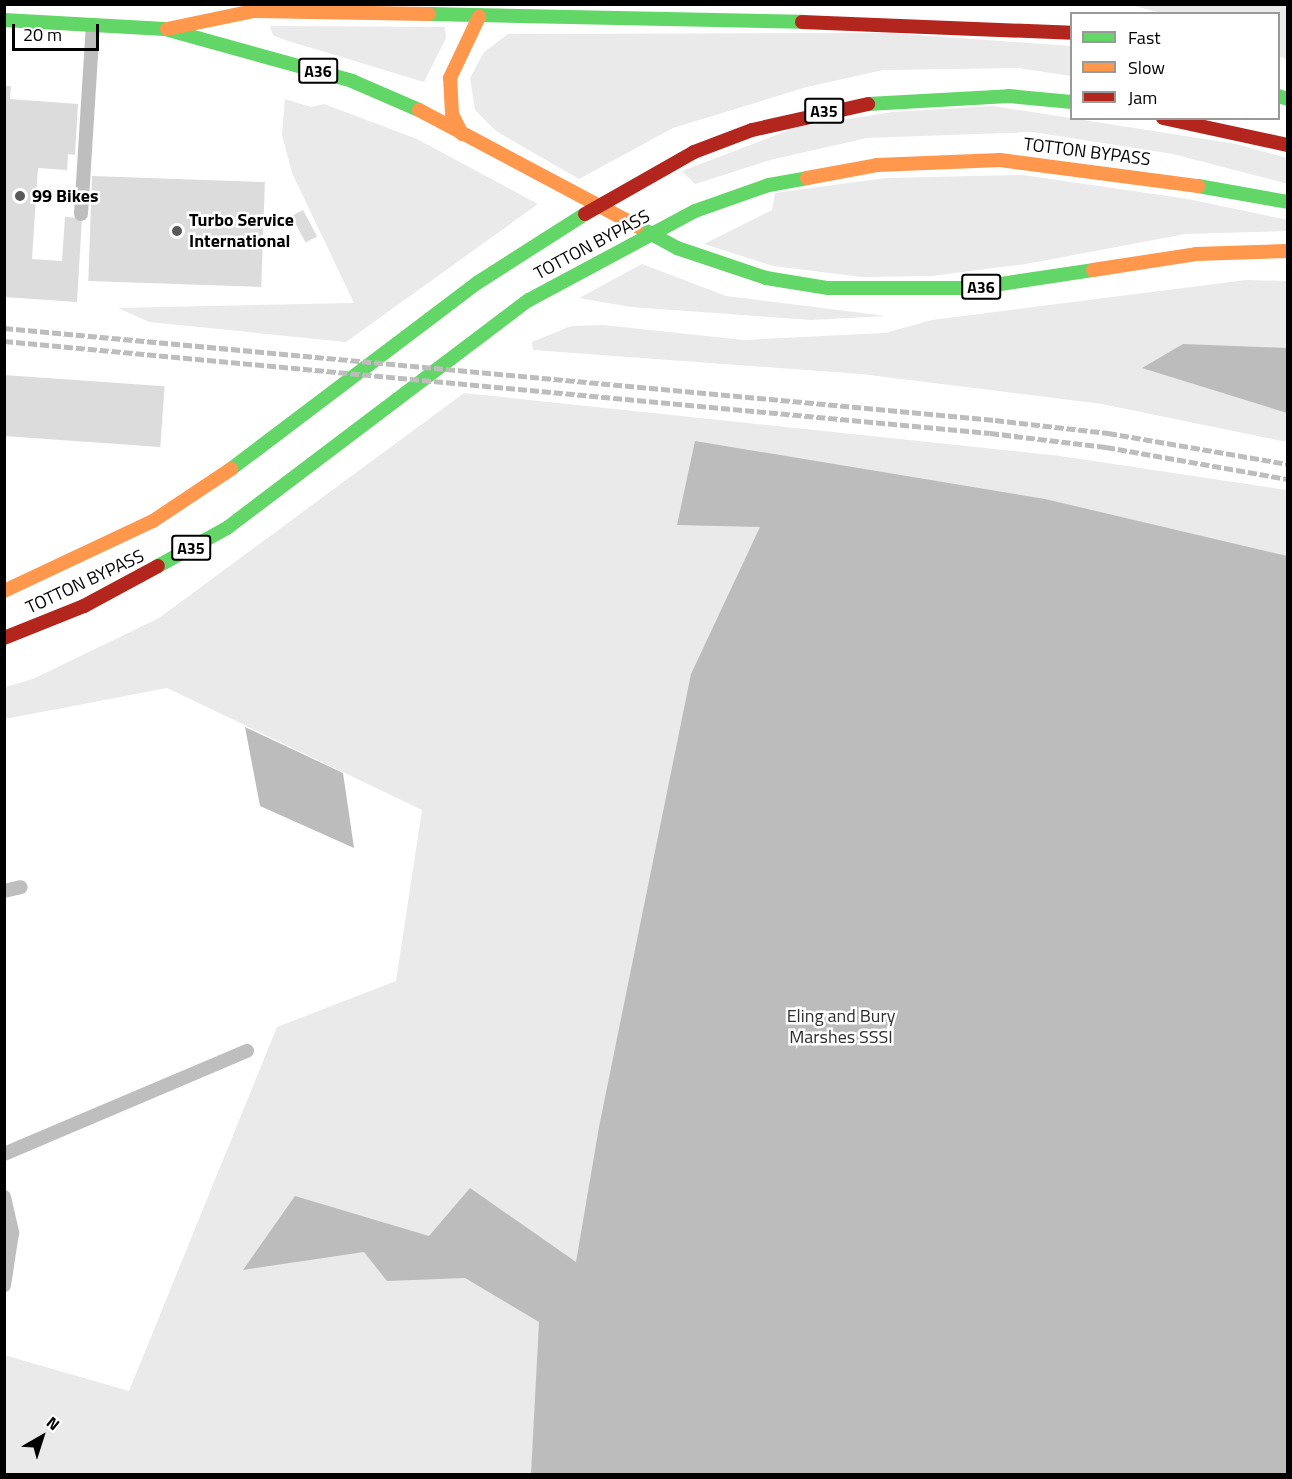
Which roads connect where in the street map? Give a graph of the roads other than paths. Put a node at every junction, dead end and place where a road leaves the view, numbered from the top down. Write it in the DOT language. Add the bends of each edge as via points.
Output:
graph roads {
  1 [pos="479,17"];
  2 [pos="4,20"];
  3 [pos="93,25"];
  4 [pos="165,29"];
  5 [pos="1070,33"];
  6 [pos="1070,102"];
  7 [pos="1172,120"];
  8 [pos="462,134"];
  9 [pos="1287,145"];
  10 [pos="1287,202"];
  11 [pos="81,214"];
  12 [pos="1287,251"];
  13 [pos="4,591"];
  14 [pos="4,638"];
  15 [pos="21,887"];
  16 [pos="4,891"];
  17 [pos="247,1051"];
  18 [pos="4,1154"];
  19 [pos="4,1197"];
  20 [pos="4,1286"];
  1 -- 4 [label="main road, A36" via="254,11"];
  1 -- 5 [label="main road, A36" via="878,23"];
  1 -- 8 [label="main road" via="450,78 452,114"];
  2 -- 3 [label="main road, A36"];
  3 -- 4 [label="main road, A36"];
  3 -- 11 [label="lane"];
  4 -- 8 [label="main road, A36" via="352,81 404,102"];
  6 -- 13 [label="main road, TOTTON BYPASS / A35" via="1009,96 875,102 752,130 649,174 529,248 414,328 239,464 153,521"];
  7 -- 9 [label="main road"];
  8 -- 12 [label="main road, A36" via="677,248 766,278 828,288 975,288 1196,254"];
  10 -- 14 [label="main road, TOTTON BYPASS / A35" via="1047,163 949,159 817,174 695,211 571,275 488,328 227,528 84,606"];
  15 -- 16 [label="lane"];
  17 -- 18 [label="lane"];
  19 -- 20 [label="lane" via="12,1233"];
}
